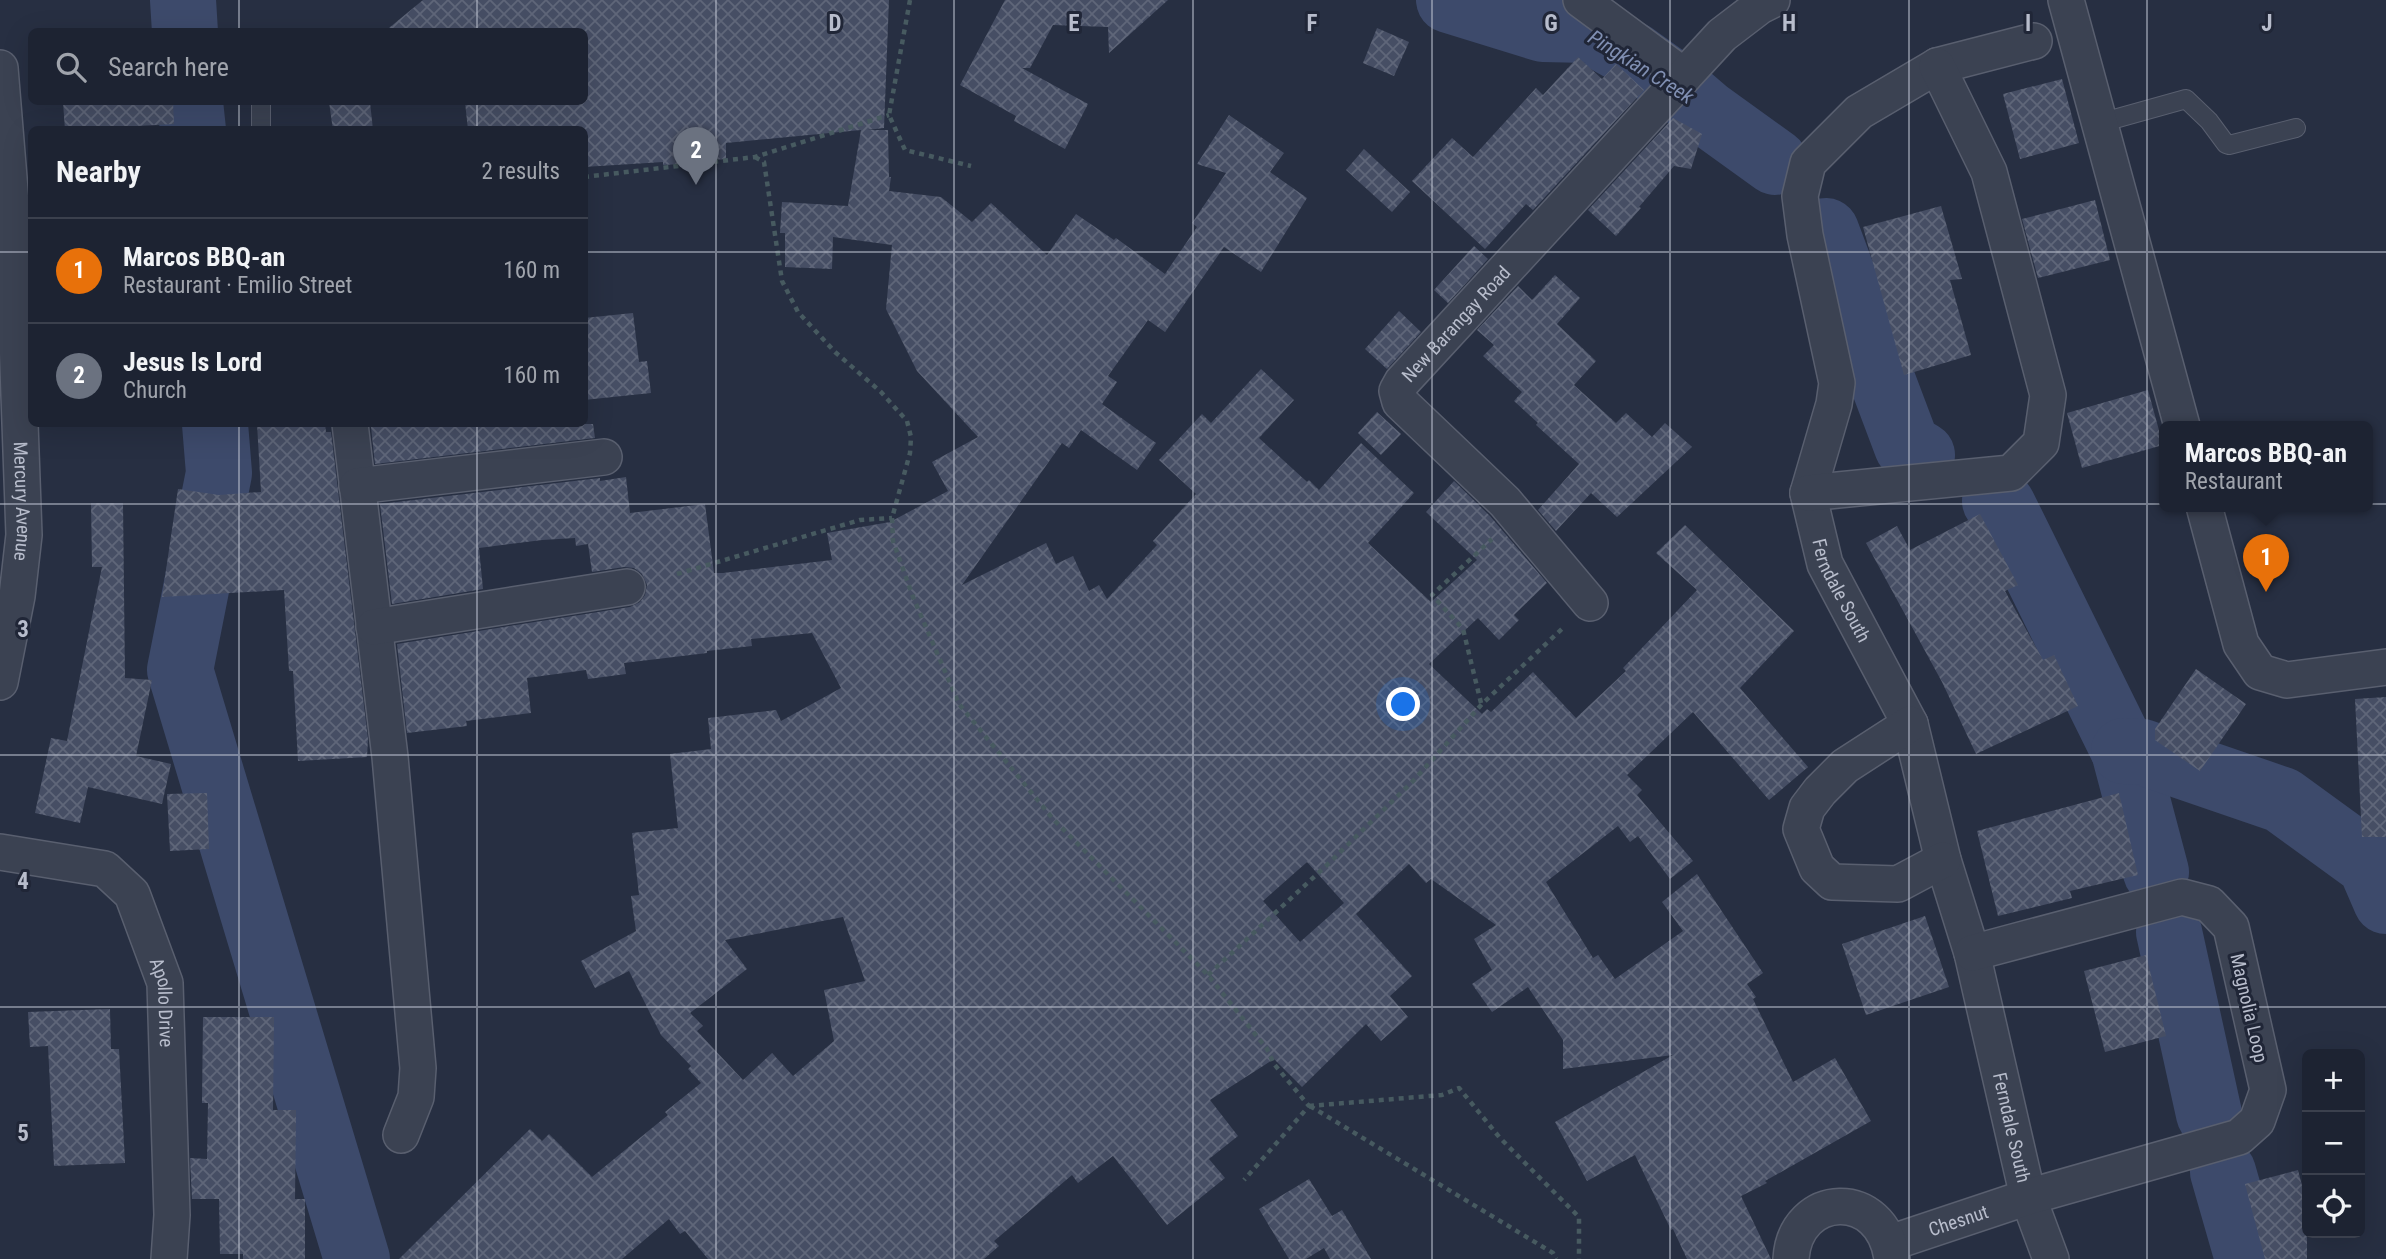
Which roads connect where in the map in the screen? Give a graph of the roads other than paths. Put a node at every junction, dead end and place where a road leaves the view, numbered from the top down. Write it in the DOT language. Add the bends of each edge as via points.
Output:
graph roads {
  1 [pos="1581,0"];
  2 [pos="1772,0"];
  3 [pos="2066,0"];
  4 [pos="2034,41"];
  5 [pos="1937,66"];
  6 [pos="0,68"];
  7 [pos="1684,77"];
  8 [pos="261,105"];
  9 [pos="2099,123"];
  10 [pos="261,126"];
  11 [pos="2296,128"];
  12 [pos="15,227"];
  13 [pos="2181,421"];
  14 [pos="350,427"];
  15 [pos="604,457"];
  16 [pos="357,486"];
  17 [pos="1808,493"];
  18 [pos="2206,512"];
  19 [pos="628,587"];
  20 [pos="1590,603"];
  21 [pos="374,627"];
  22 [pos="2386,667"];
  23 [pos="0,682"];
  24 [pos="1910,724"];
  25 [pos="0,852"];
  26 [pos="1943,860"];
  27 [pos="1972,953"];
  28 [pos="401,1136"];
  29 [pos="2028,1198"];
  30 [pos="1891,1251"];
  31 [pos="169,1259"];
  32 [pos="1791,1259"];
  33 [pos="2052,1259"];
  1 -- 7 [label="street"];
  2 -- 7 [label="street" via="1722,35"];
  3 -- 9 [label="street"];
  4 -- 5 [label="street, Ferndale South"];
  5 -- 17 [label="street, Ferndale South" via="1859,112 1808,163 1800,196 1805,235 1838,383"];
  5 -- 17 [label="street" via="1989,172 2048,395 2041,443 2011,473"];
  6 -- 12 [label="street, Mercury Avenue"];
  7 -- 20 [label="street, New Barangay Road" via="1397,391 1401,402 1504,502"];
  8 -- 10 [label="lane"];
  9 -- 11 [label="lane" via="2186,99 2226,144"];
  9 -- 13 [label="street"];
  12 -- 23 [label="street, Mercury Avenue" via="24,535"];
  14 -- 16 [label="street"];
  15 -- 16 [label="street"];
  16 -- 21 [label="street"];
  17 -- 24 [label="street, Ferndale South" via="1825,564"];
  18 -- 22 [label="street" via="2241,644 2260,672 2287,680"];
  19 -- 21 [label="street"];
  21 -- 28 [label="street" via="418,1068 416,1097"];
  24 -- 26 [label="street, Ferndale South"];
  24 -- 26 [label="street" via="1845,766 1807,808 1801,829 1816,868 1832,882 1898,884"];
  25 -- 31 [label="street, Apollo Drive" via="106,870 132,894 164,983 172,1215"];
  26 -- 27 [label="street, Ferndale South"];
  27 -- 29 [label="street, Ferndale South"];
  27 -- 29 [label="street, Magnolia Loop" via="2182,897 2209,904 2231,927 2268,1090 2257,1121 2239,1137"];
  29 -- 30 [label="street, Chesnut"];
  29 -- 33 [label="street, Ferndale South"];
  30 -- 32 [label="street" via="1883,1228 1871,1216 1840,1206 1809,1217 1798,1230"];
}
